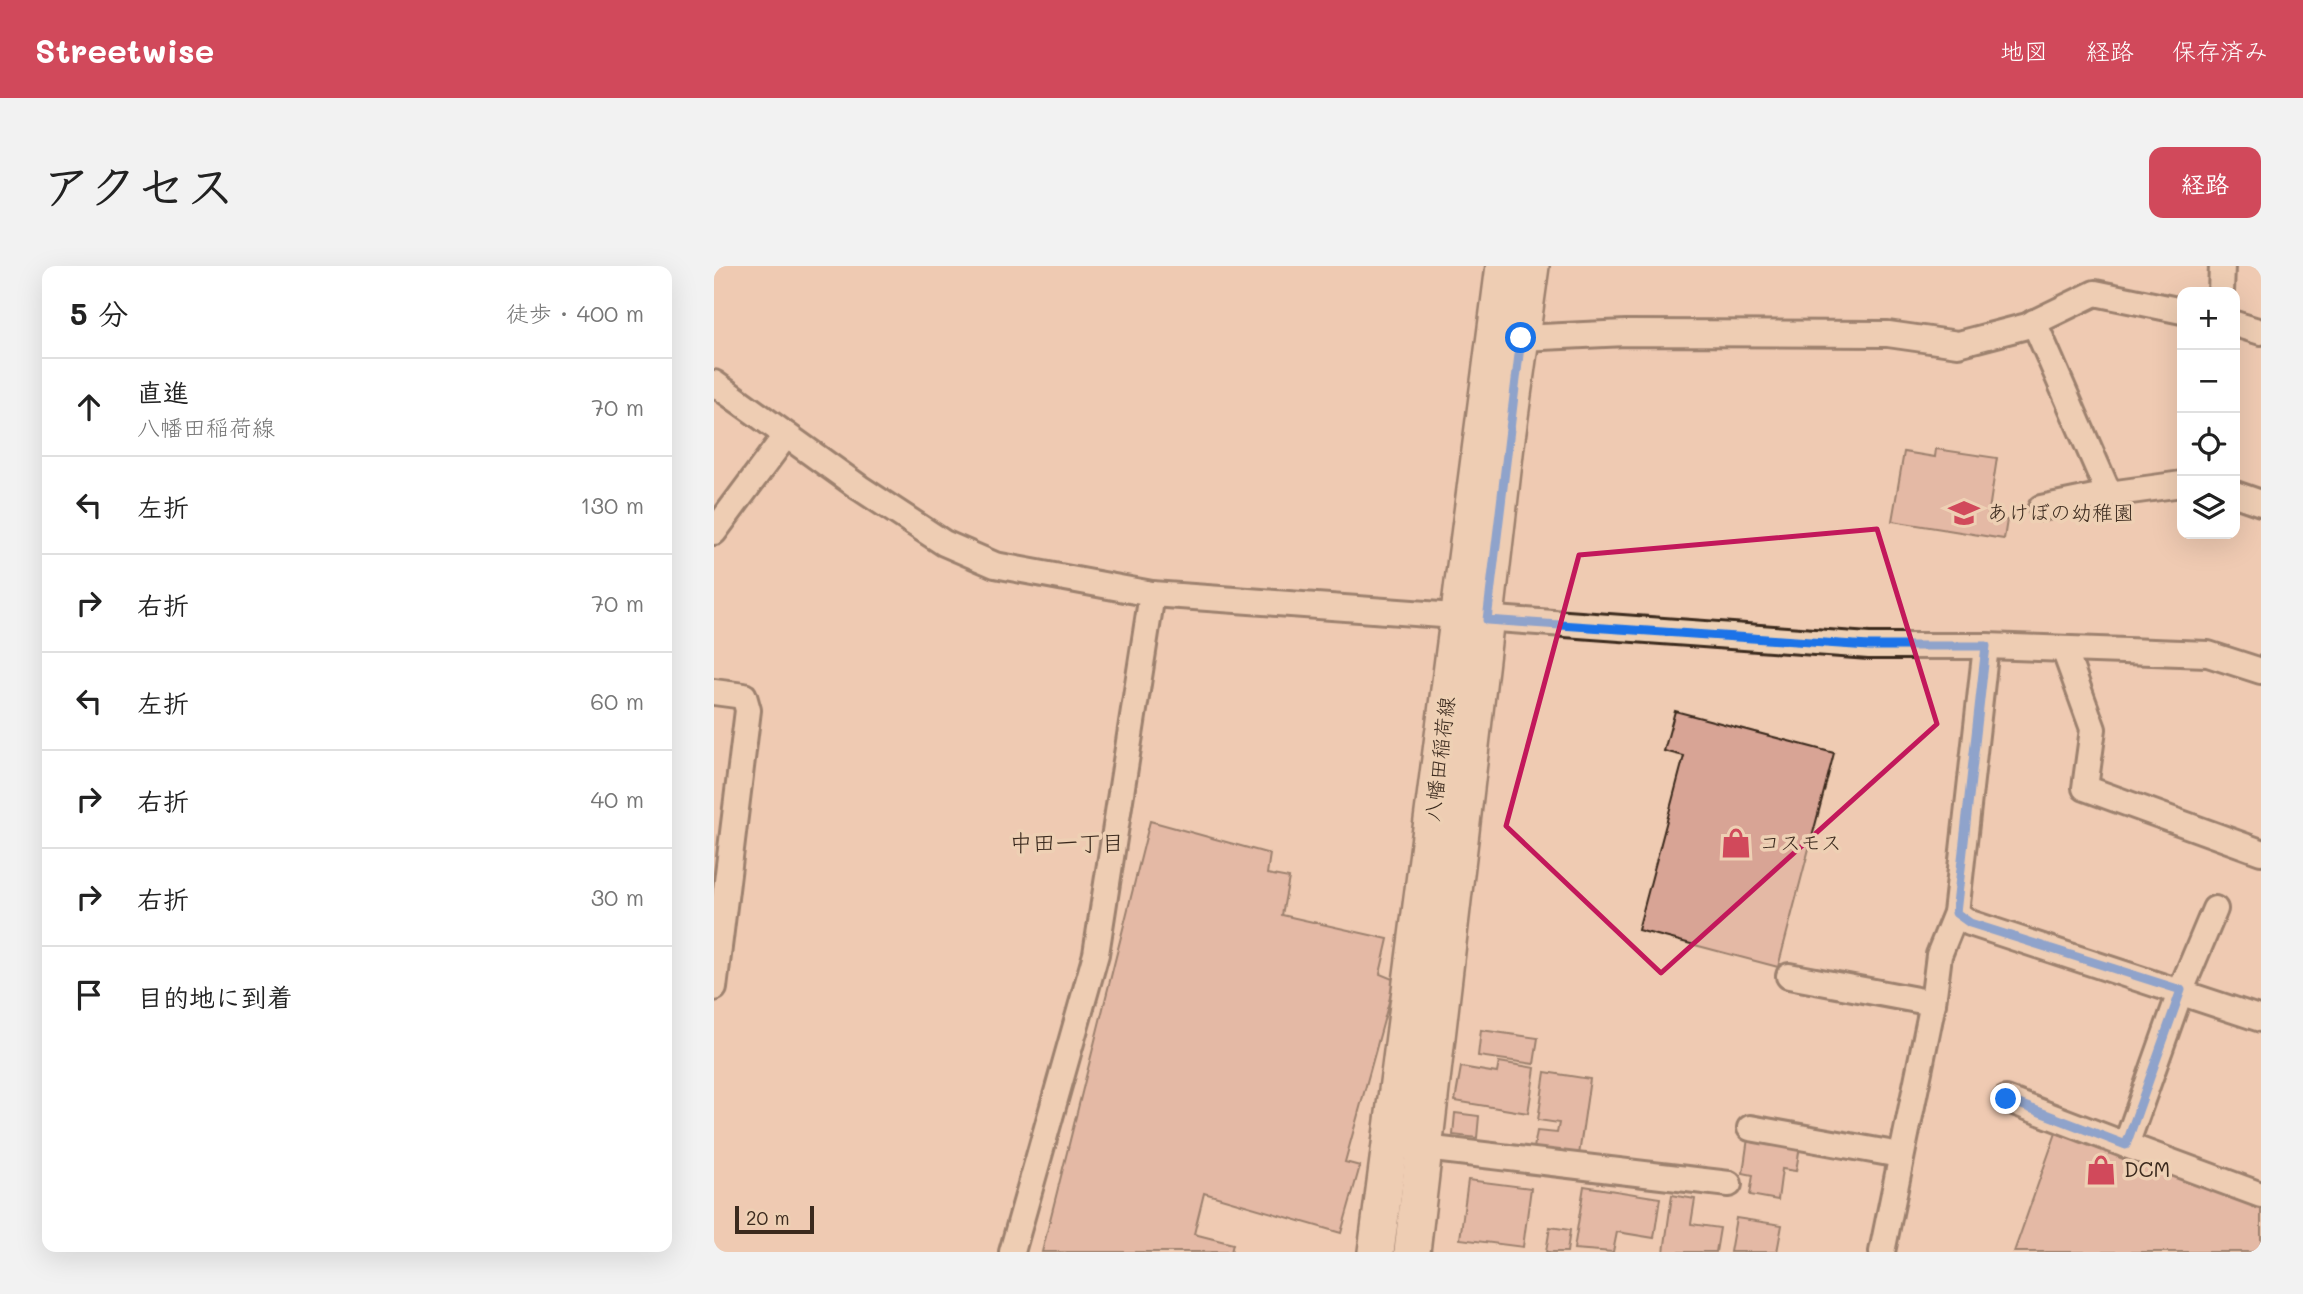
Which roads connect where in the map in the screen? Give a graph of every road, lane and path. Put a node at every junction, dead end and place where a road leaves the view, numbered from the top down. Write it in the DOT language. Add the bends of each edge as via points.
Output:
graph roads {
  1 [pos="1504,266"];
  2 [pos="1531,266"];
  3 [pos="2222,266"];
  4 [pos="2221,287"];
  5 [pos="2177,311"];
  6 [pos="2034,322"];
  7 [pos="2240,326"];
  8 [pos="2261,332"];
  9 [pos="1521,338"];
  10 [pos="714,383"];
  11 [pos="786,435"];
  12 [pos="2177,485"];
  13 [pos="2109,494"];
  14 [pos="2240,496"];
  15 [pos="2261,503"];
  16 [pos="2040,508"];
  17 [pos="714,532"];
  18 [pos="1152,594"];
  19 [pos="1473,618"];
  20 [pos="1986,646"];
  21 [pos="2064,649"];
  22 [pos="2261,671"];
  23 [pos="714,692"];
  24 [pos="723,840"];
  25 [pos="2261,852"];
  26 [pos="2215,909"];
  27 [pos="1956,913"];
  28 [pos="1789,976"];
  29 [pos="714,988"];
  30 [pos="2181,990"];
  31 [pos="1933,1003"];
  32 [pos="2261,1019"];
  33 [pos="2006,1099"];
  34 [pos="1750,1128"];
  35 [pos="1390,1143"];
  36 [pos="2126,1145"];
  37 [pos="1424,1150"];
  38 [pos="1900,1155"];
  39 [pos="1729,1184"];
  40 [pos="2261,1195"];
  41 [pos="1012,1252"];
  42 [pos="1376,1252"];
  43 [pos="1412,1252"];
  44 [pos="1882,1252"];
  1 -- 19 [label="main road, 八幡田稲荷線"];
  2 -- 9 [label="main road, 八幡田稲荷線"];
  3 -- 4 [label="street"];
  5 -- 6 [label="street" via="2095,293"];
  6 -- 9 [label="street" via="1958,344 1888,334 1626,333"];
  6 -- 13 [label="street"];
  7 -- 8 [label="street"];
  9 -- 19 [label="main road, 八幡田稲荷線"];
  10 -- 11 [label="street"];
  11 -- 17 [label="street"];
  11 -- 18 [label="street" via="944,543 995,565"];
  12 -- 13 [label="street"];
  13 -- 16 [label="street"];
  14 -- 15 [label="street"];
  18 -- 19 [label="street"];
  18 -- 41 [label="street" via="1096,954"];
  19 -- 20 [label="street" via="1869,646"];
  19 -- 35 [label="main road, 八幡田稲荷線"];
  19 -- 37 [label="main road, 八幡田稲荷線"];
  20 -- 21 [label="street"];
  20 -- 27 [label="street"];
  21 -- 22 [label="street" via="2208,654"];
  21 -- 25 [label="street" via="2092,729 2085,788"];
  23 -- 24 [label="street" via="744,696 748,710"];
  24 -- 29 [label="street"];
  26 -- 30 [label="street"];
  27 -- 30 [label="street" via="1970,923"];
  27 -- 31 [label="street" via="1939,955"];
  28 -- 31 [label="street"];
  30 -- 32 [label="street"];
  30 -- 36 [label="street"];
  31 -- 38 [label="street"];
  33 -- 36 [label="street"];
  34 -- 38 [label="street"];
  35 -- 37 [label="street"];
  35 -- 42 [label="main road, 八幡田稲荷線"];
  36 -- 40 [label="street"];
  37 -- 39 [label="street"];
  37 -- 43 [label="main road, 八幡田稲荷線"];
  38 -- 44 [label="street"];
}
